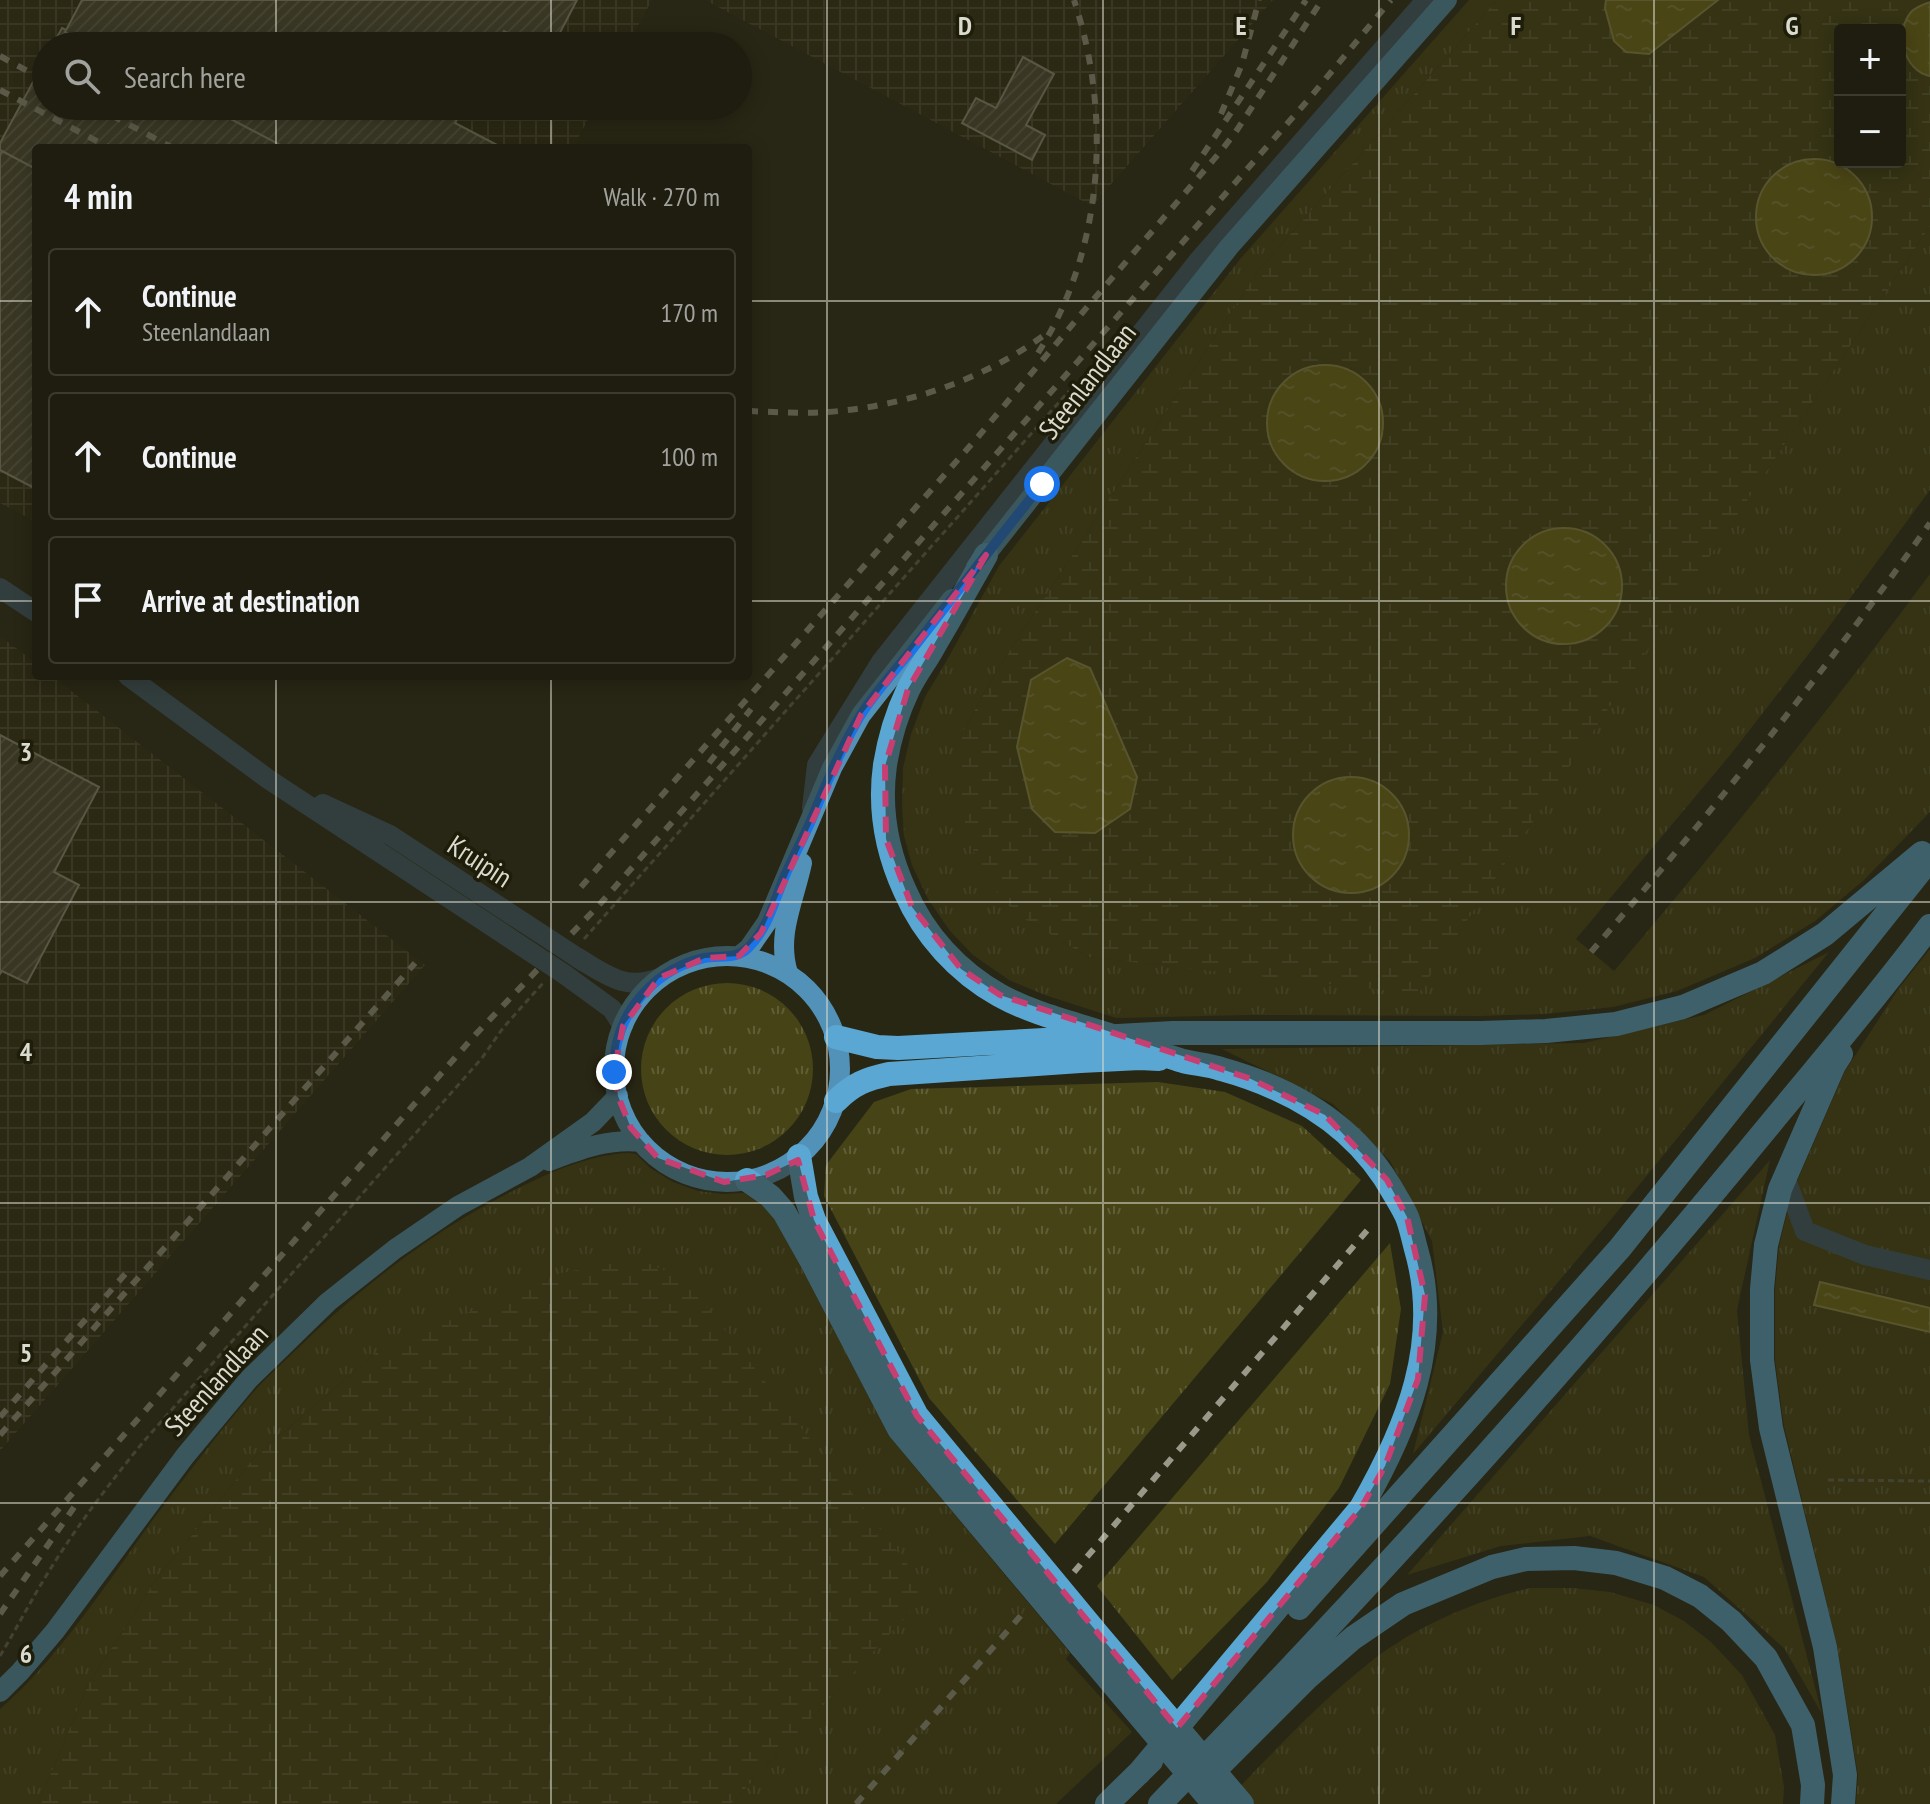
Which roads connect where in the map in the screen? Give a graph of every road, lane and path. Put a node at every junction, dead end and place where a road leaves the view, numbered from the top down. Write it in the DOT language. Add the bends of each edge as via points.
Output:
graph roads {
  1 [pos="1426,0"];
  2 [pos="1447,0"];
  3 [pos="1070,389"];
  4 [pos="986,555"];
  5 [pos="0,588"];
  6 [pos="32,609"];
  7 [pos="133,680"];
  8 [pos="809,824"];
  9 [pos="1930,846"];
  10 [pos="1930,859"];
  11 [pos="1930,926"];
  12 [pos="516,929"];
  13 [pos="576,953"];
  14 [pos="739,956"];
  15 [pos="788,973"];
  16 [pos="554,977"];
  17 [pos="659,978"];
  18 [pos="1889,981"];
  19 [pos="623,1026"];
  20 [pos="1110,1035"];
  21 [pos="836,1037"];
  22 [pos="1181,1061"];
  23 [pos="618,1096"];
  24 [pos="836,1101"];
  25 [pos="641,1142"];
  26 [pos="799,1156"];
  27 [pos="530,1167"];
  28 [pos="1785,1177"];
  29 [pos="747,1180"];
  30 [pos="1930,1270"];
  31 [pos="1828,1480"];
  32 [pos="1930,1481"];
  33 [pos="1087,1638"];
  34 [pos="0,1656"];
  35 [pos="0,1692"];
  36 [pos="1139,1773"];
  37 [pos="1107,1804"];
  38 [pos="1160,1804"];
  39 [pos="1181,1804"];
  40 [pos="1214,1804"];
  41 [pos="1242,1804"];
  42 [pos="1812,1804"];
  43 [pos="1843,1804"];
  1 -- 8 [label="street" via="1199,260 881,662 817,765"];
  2 -- 4 [label="main road, Steenlandlaan" via="1229,247"];
  3 -- 13 [label="path"];
  4 -- 8 [label="main road, Steenlandlaan" via="861,715"];
  4 -- 20 [label="highway" via="908,689 893,729 885,766 886,839 912,907 961,969 1038,1013"];
  5 -- 6 [label="street"];
  7 -- 12 [label="street, Kruipin" via="268,779"];
  8 -- 14 [label="main road, Steenlandlaan" via="767,922"];
  8 -- 15 [label="main road, Steenlandlaan" via="785,923"];
  9 -- 20 [label="highway" via="1825,934 1763,973 1683,1007 1616,1024 1481,1033"];
  10 -- 36 [label="highway" via="1620,1248 1289,1618"];
  11 -- 18 [label="highway"];
  12 -- 13 [label="street, Kruipin, bridge"];
  12 -- 16 [label="street, bridge"];
  13 -- 17 [label="street, Kruipin" via="620,982"];
  14 -- 15 [label="main road"];
  14 -- 17 [label="main road" via="697,960"];
  15 -- 21 [label="main road" via="826,1012"];
  16 -- 19 [label="street" via="612,1009"];
  16 -- 34 [label="path" via="503,1028 112,1480"];
  17 -- 19 [label="main road"];
  18 -- 28 [label="highway" via="1834,1065"];
  18 -- 38 [label="highway" via="1658,1260 1471,1473"];
  19 -- 23 [label="main road" via="614,1072"];
  20 -- 21 [label="highway" via="898,1048"];
  20 -- 22 [label="highway"];
  21 -- 24 [label="main road"];
  22 -- 24 [label="highway" via="1140,1058 889,1074 860,1082"];
  22 -- 36 [label="highway" via="1220,1068 1290,1094 1360,1145 1407,1217 1419,1256 1425,1332 1404,1423 1361,1508"];
  23 -- 25 [label="main road"];
  23 -- 27 [label="main road, Steenlandlaan" via="593,1122"];
  24 -- 26 [label="main road" via="822,1131"];
  25 -- 27 [label="main road, Steenlandlaan" via="606,1142"];
  25 -- 29 [label="main road" via="658,1158 700,1178"];
  26 -- 29 [label="main road"];
  26 -- 33 [label="highway" via="814,1220 917,1416"];
  27 -- 35 [label="main road, Steenlandlaan" via="458,1206 395,1249 328,1302 249,1379 55,1631"];
  28 -- 30 [label="street" via="1805,1231 1865,1255"];
  28 -- 43 [label="highway" via="1766,1245 1762,1360 1771,1428 1825,1647 1845,1775"];
  29 -- 33 [label="highway" via="784,1212 899,1429"];
  31 -- 32 [label="path"];
  33 -- 40 [label="highway, bridge"];
  33 -- 41 [label="highway, bridge"];
  36 -- 37 [label="highway"];
  39 -- 42 [label="highway" via="1307,1678 1403,1604 1492,1567 1526,1559 1574,1558 1616,1563 1665,1578 1700,1596 1731,1621 1766,1658 1803,1725"];
}
